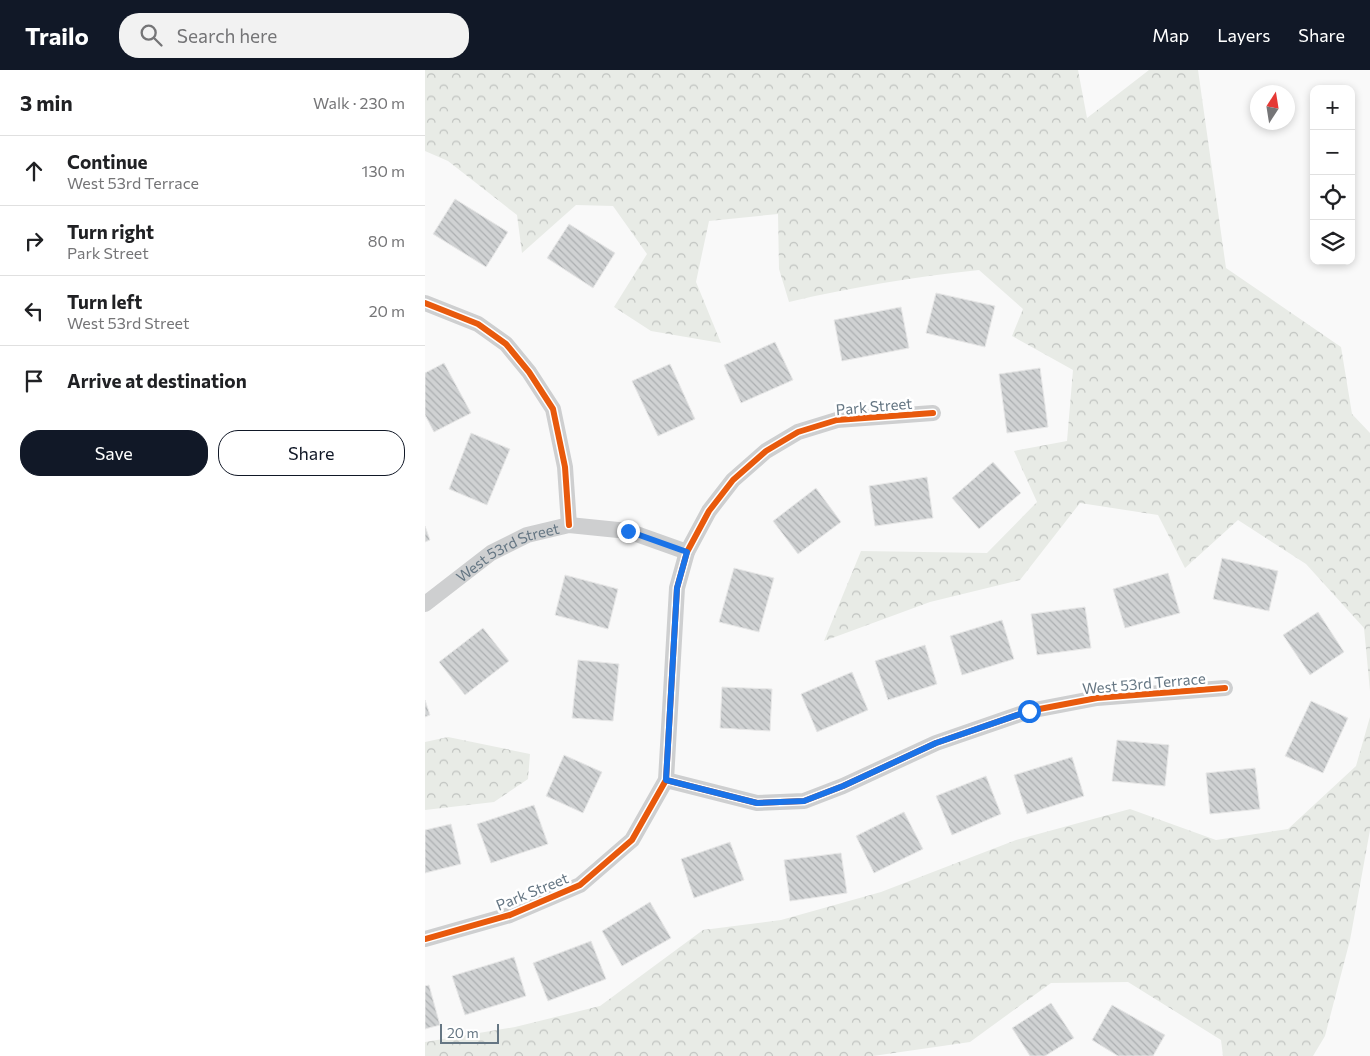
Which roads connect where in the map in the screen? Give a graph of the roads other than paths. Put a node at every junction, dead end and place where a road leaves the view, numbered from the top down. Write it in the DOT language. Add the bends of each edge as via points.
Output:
graph roads {
  1 [pos="425,303"];
  2 [pos="933,413"];
  3 [pos="569,525"];
  4 [pos="687,552"];
  5 [pos="425,604"];
  6 [pos="1225,688"];
  7 [pos="666,780"];
  8 [pos="425,939"];
  1 -- 3 [label="street" via="478,324 506,344 553,409 565,467"];
  2 -- 4 [label="street, Park Street" via="837,420 798,432 766,451 733,480 709,511"];
  3 -- 4 [label="street, West 53rd Street" via="628,531"];
  3 -- 5 [label="street, West 53rd Street" via="527,535 491,553"];
  4 -- 7 [label="street, Park Street" via="677,588"];
  6 -- 7 [label="street, West 53rd Terrace" via="1097,698 1029,711 936,743 804,801 757,803"];
  7 -- 8 [label="street, Park Street" via="632,840 580,885 510,915"];
}
